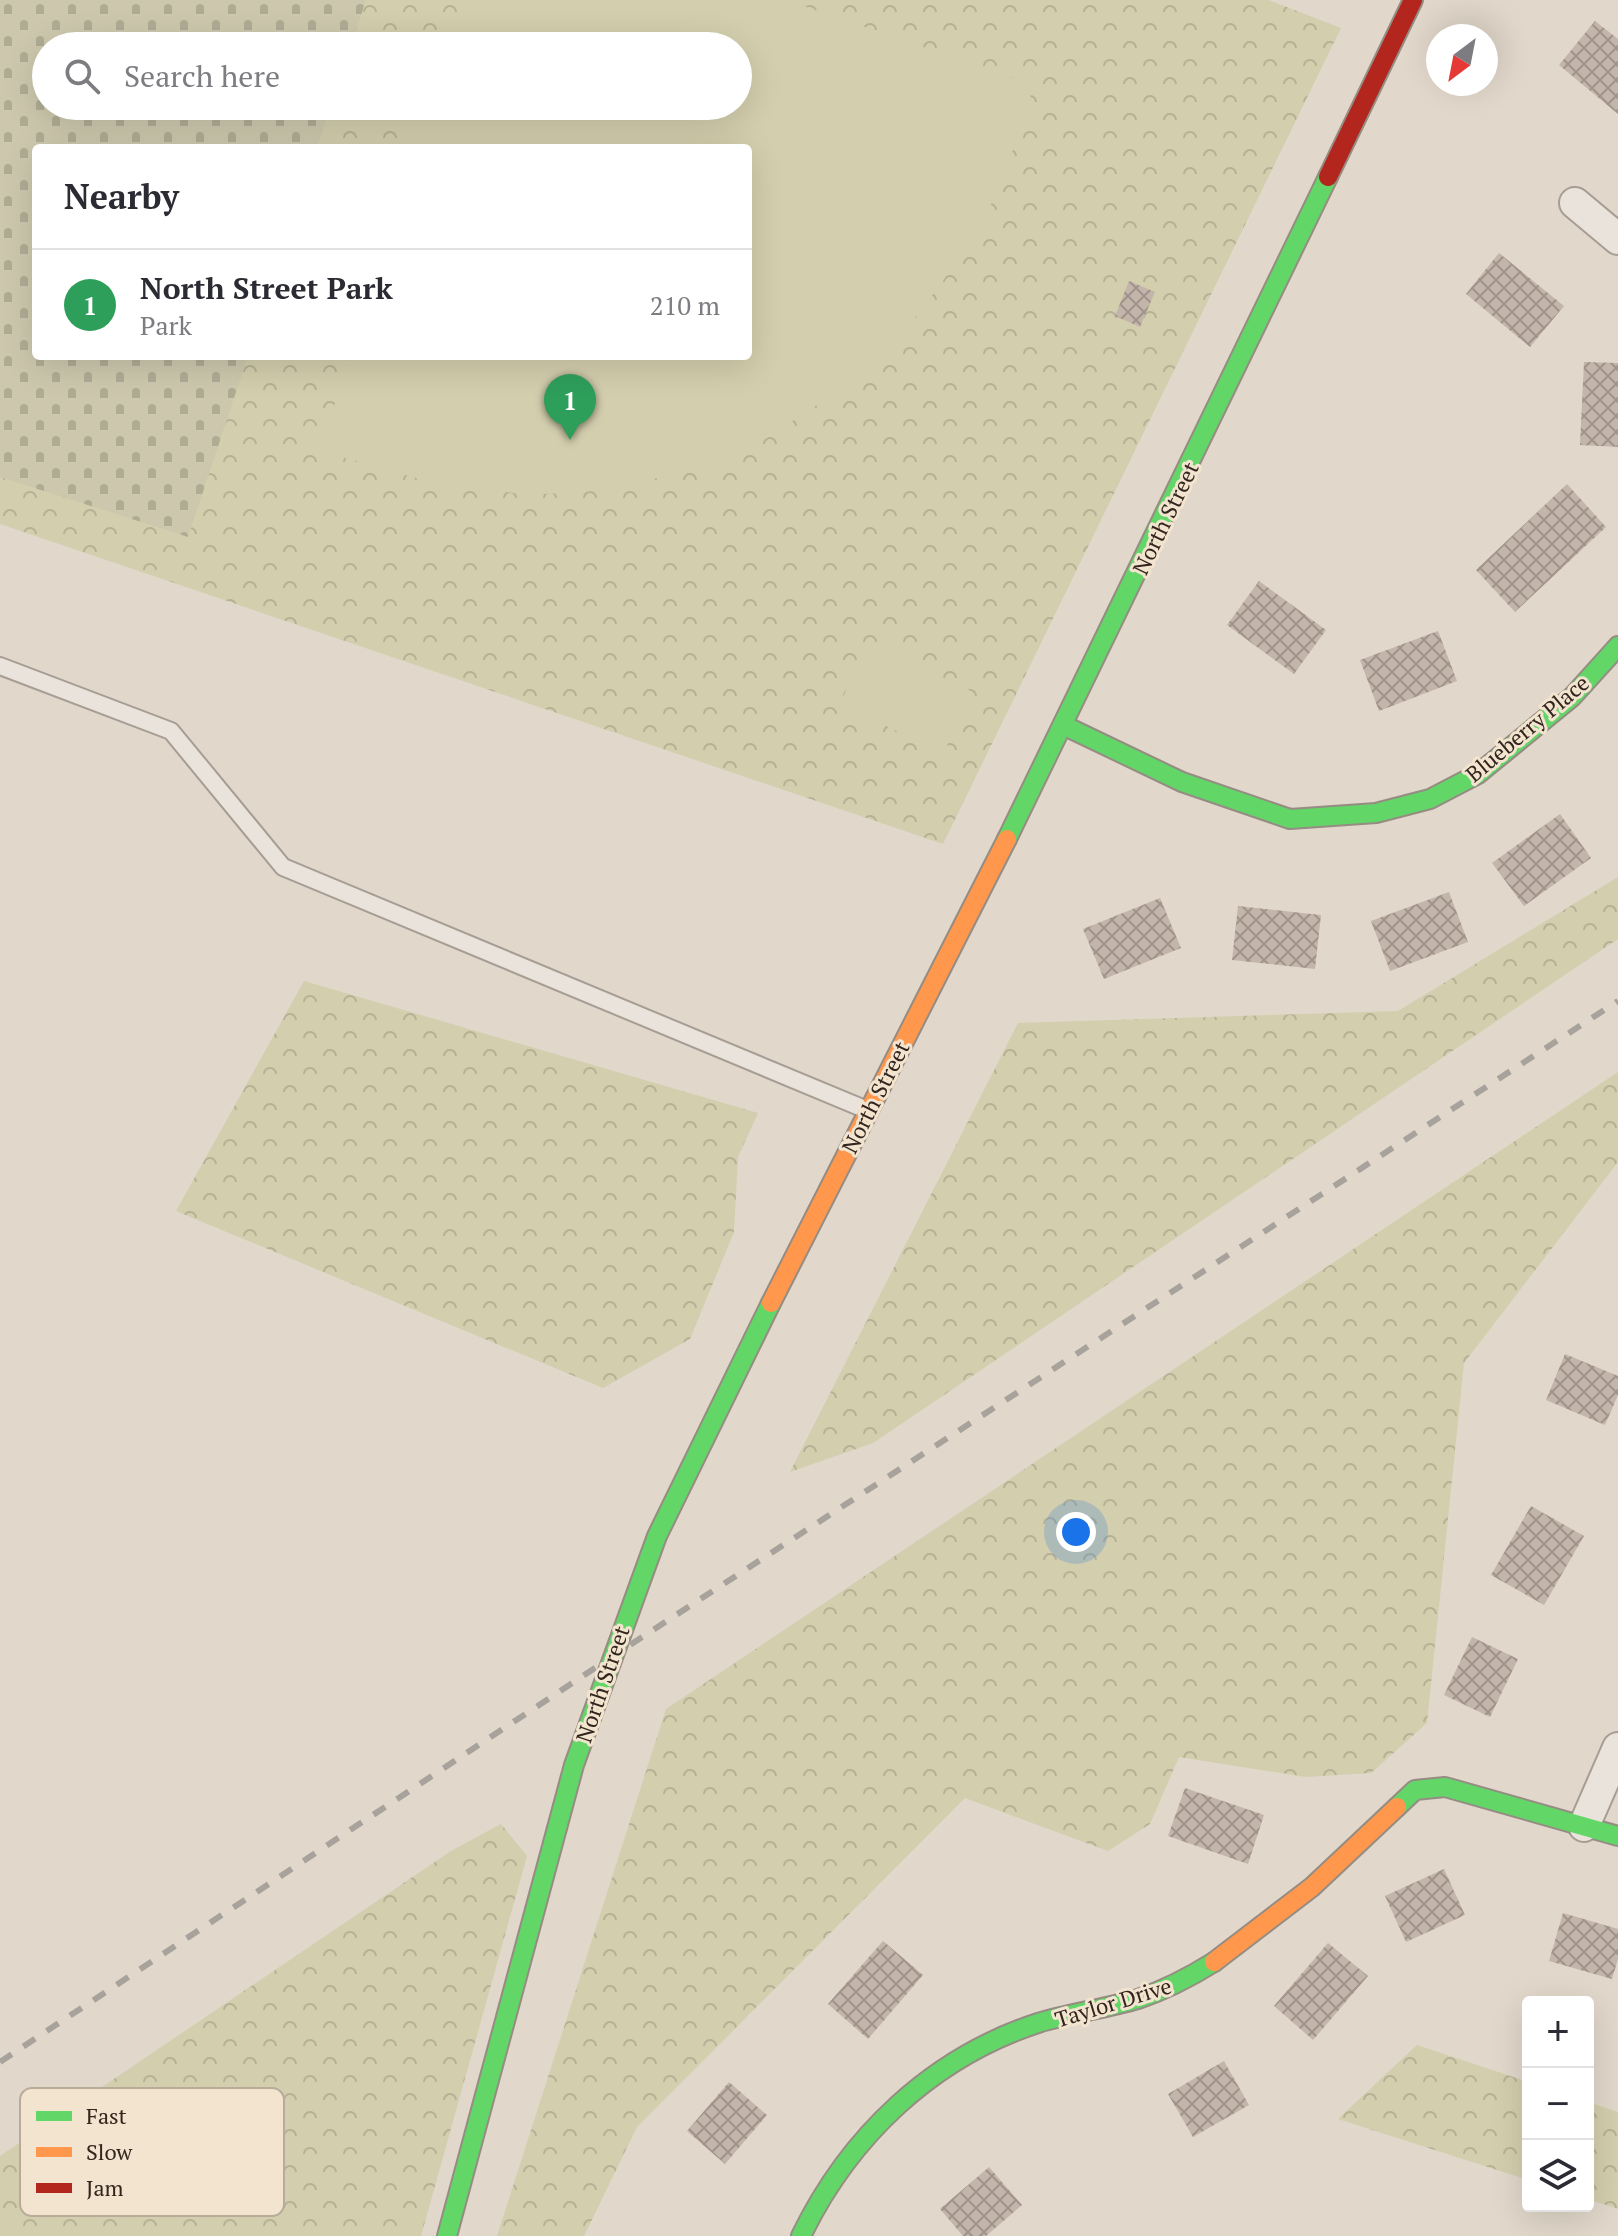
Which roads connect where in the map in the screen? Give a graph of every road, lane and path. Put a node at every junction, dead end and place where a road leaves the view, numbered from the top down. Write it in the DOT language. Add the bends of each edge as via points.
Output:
graph roads {
  1 [pos="1413,0"];
  2 [pos="1575,203"];
  3 [pos="1618,239"];
  4 [pos="1618,646"];
  5 [pos="0,666"];
  6 [pos="1065,726"];
  7 [pos="869,1110"];
  8 [pos="1618,1748"];
  9 [pos="1584,1826"];
  10 [pos="1618,1836"];
  11 [pos="447,2236"];
  12 [pos="801,2236"];
  1 -- 6 [label="street, North Street"];
  2 -- 3 [label="street"];
  4 -- 6 [label="street, Blueberry Place" via="1572,697 1478,774 1430,799 1376,813 1290,819 1182,782"];
  5 -- 7 [label="lane" via="171,731 283,867"];
  6 -- 7 [label="street, North Street"];
  7 -- 11 [label="street, North Street" via="657,1536 610,1658 574,1765"];
  8 -- 9 [label="street"];
  9 -- 10 [label="street, Taylor Drive"];
  9 -- 12 [label="street, Taylor Drive" via="1445,1787 1415,1790 1312,1887 1231,1952 1187,1979 1138,1999 1038,2023 944,2067 884,2116 849,2154"];
}
